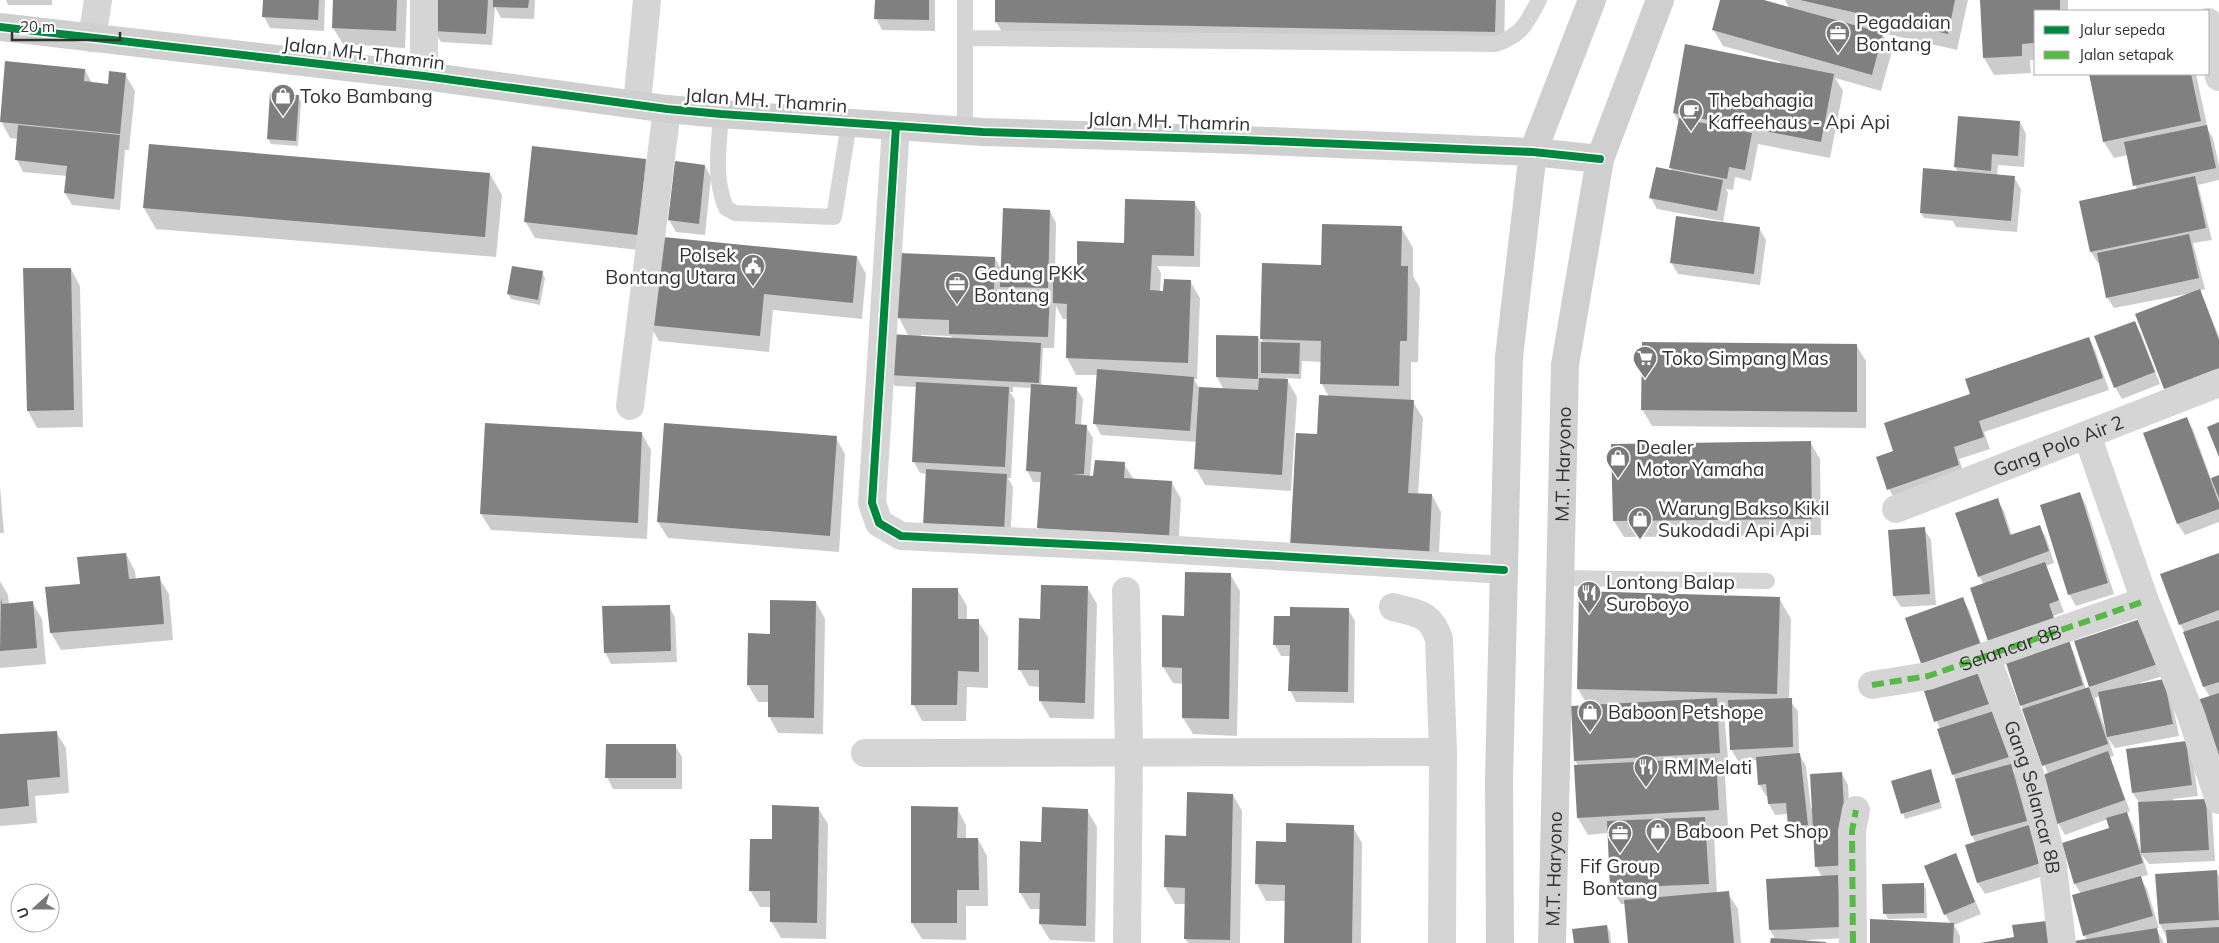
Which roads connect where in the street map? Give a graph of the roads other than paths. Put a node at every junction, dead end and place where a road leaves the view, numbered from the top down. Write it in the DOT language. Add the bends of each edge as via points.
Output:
graph roads {
  1 [pos="98,0"];
  2 [pos="424,0"];
  3 [pos="647,0"];
  4 [pos="965,0"];
  5 [pos="1539,0"];
  6 [pos="1592,0"];
  7 [pos="1660,0"];
  8 [pos="0,27"];
  9 [pos="2209,27"];
  10 [pos="92,38"];
  11 [pos="965,38"];
  12 [pos="424,76"];
  13 [pos="2219,77"];
  14 [pos="637,104"];
  15 [pos="667,109"];
  16 [pos="721,114"];
  17 [pos="848,123"];
  18 [pos="896,126"];
  19 [pos="965,131"];
  20 [pos="1533,152"];
  21 [pos="1600,159"];
  22 [pos="2219,383"];
  23 [pos="630,406"];
  24 [pos="2087,435"];
  25 [pos="1896,509"];
  26 [pos="1504,570"];
  27 [pos="1560,578"];
  28 [pos="1767,581"];
  29 [pos="1126,591"];
  30 [pos="2145,601"];
  31 [pos="1393,607"];
  32 [pos="1986,656"];
  33 [pos="1872,685"];
  34 [pos="1443,752"];
  35 [pos="865,753"];
  36 [pos="1129,753"];
  37 [pos="2219,800"];
  38 [pos="1856,810"];
  39 [pos="1127,943"];
  40 [pos="1442,943"];
  41 [pos="1500,943"];
  42 [pos="1552,943"];
  43 [pos="1853,943"];
  44 [pos="2062,943"];
  1 -- 10 [label="street"];
  2 -- 12 [label="street"];
  3 -- 14 [label="street"];
  4 -- 11 [label="lane"];
  5 -- 11 [label="lane" via="1519,34 1496,44"];
  6 -- 20 [label="main road"];
  7 -- 21 [label="main road, M.T. Haryono"];
  8 -- 10 [label="main road, Jalan MH. Thamrin"];
  9 -- 13 [label="street"];
  10 -- 12 [label="main road, Jalan MH. Thamrin"];
  11 -- 19 [label="lane"];
  12 -- 14 [label="main road, Jalan MH. Thamrin"];
  14 -- 15 [label="main road, Jalan MH. Thamrin"];
  15 -- 16 [label="main road, Jalan MH. Thamrin"];
  15 -- 23 [label="street"];
  16 -- 17 [label="main road, Jalan MH. Thamrin"];
  16 -- 17 [label="lane" via="717,173 726,208 735,213 834,217"];
  17 -- 18 [label="main road, Jalan MH. Thamrin"];
  18 -- 19 [label="main road, Jalan MH. Thamrin"];
  18 -- 26 [label="street" via="872,503 879,523 901,536"];
  19 -- 20 [label="main road, Jalan MH. Thamrin"];
  20 -- 21 [label="main road, Jalan MH. Thamrin"];
  20 -- 26 [label="main road" via="1509,357"];
  21 -- 27 [label="main road, M.T. Haryono" via="1564,365"];
  22 -- 24 [label="street, Gang Polo Air 2"];
  24 -- 25 [label="street, Gang Polo Air 2"];
  24 -- 30 [label="street"];
  26 -- 41 [label="main road" via="1499,780"];
  27 -- 28 [label="lane"];
  27 -- 42 [label="main road, M.T. Haryono"];
  29 -- 36 [label="street"];
  30 -- 32 [label="street, Selancar 8B"];
  30 -- 37 [label="street" via="2191,715"];
  31 -- 34 [label="street" via="1426,616 1435,625 1440,639"];
  32 -- 33 [label="street, Selancar 8B" via="1928,676"];
  32 -- 44 [label="street, Gang Selancar 8B" via="2030,774 2052,858"];
  34 -- 36 [label="street"];
  34 -- 40 [label="street"];
  35 -- 36 [label="street"];
  36 -- 39 [label="street"];
  38 -- 43 [label="street" via="1852,831"];
}
